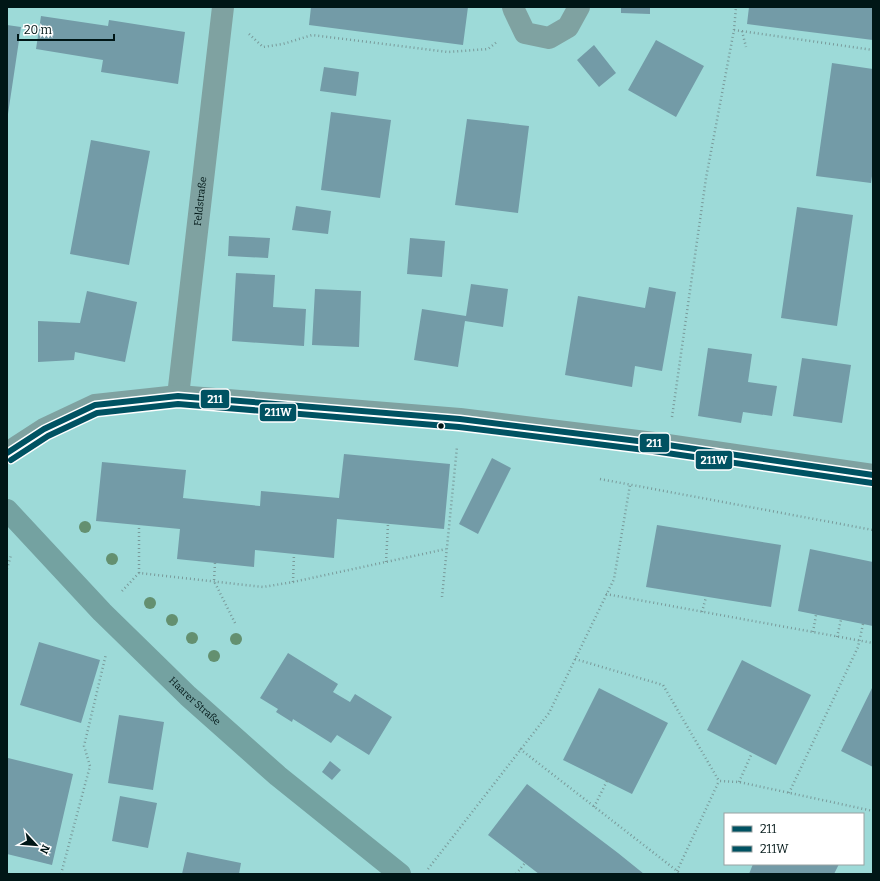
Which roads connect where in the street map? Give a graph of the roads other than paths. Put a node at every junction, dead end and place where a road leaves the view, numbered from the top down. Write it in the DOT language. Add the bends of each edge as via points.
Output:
graph roads {
  1 [pos="223,7"];
  2 [pos="579,7"];
  3 [pos="517,16"];
  4 [pos="178,396"];
  5 [pos="7,453"];
  6 [pos="873,475"];
  7 [pos="7,510"];
  8 [pos="400,874"];
  1 -- 4 [label="street, Feldstraße"];
  2 -- 3 [label="street" via="568,28 549,38 524,33"];
  4 -- 5 [label="street" via="95,406 44,429"];
  4 -- 6 [label="street" via="460,419 654,443"];
  7 -- 8 [label="main road, Haarer Straße" via="102,612 188,696 278,776"];
}
